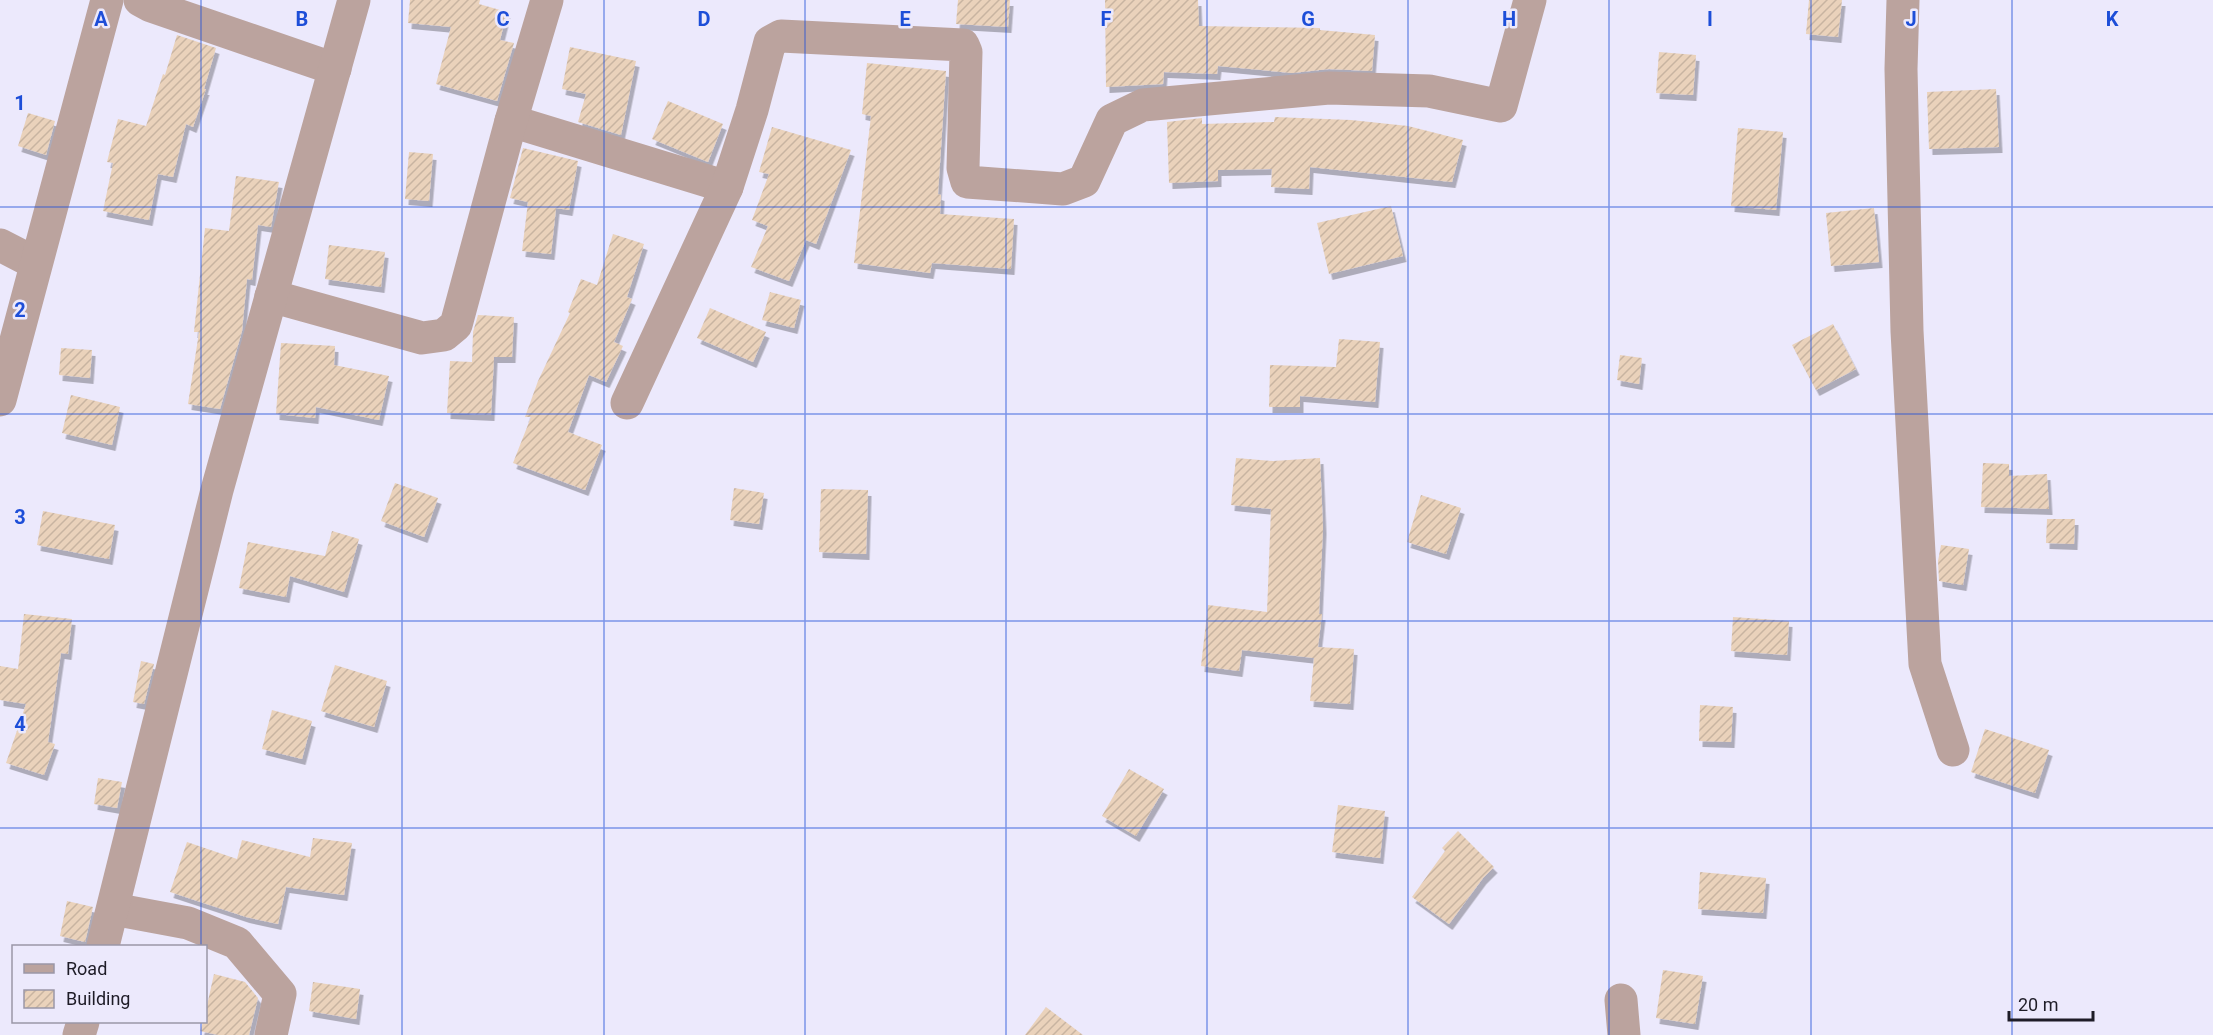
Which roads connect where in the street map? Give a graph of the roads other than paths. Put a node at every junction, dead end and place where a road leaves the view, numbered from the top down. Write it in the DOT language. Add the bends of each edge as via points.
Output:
graph roads {
  1 [pos="107,0"];
  2 [pos="354,0"];
  3 [pos="547,0"];
  4 [pos="1530,0"];
  5 [pos="1903,0"];
  6 [pos="148,2"];
  7 [pos="335,69"];
  8 [pos="511,121"];
  9 [pos="727,187"];
  10 [pos="0,245"];
  11 [pos="35,263"];
  12 [pos="271,296"];
  13 [pos="0,400"];
  14 [pos="627,403"];
  15 [pos="1953,750"];
  16 [pos="113,909"];
  17 [pos="103,945"];
  18 [pos="1621,1000"];
  19 [pos="271,1035"];
  20 [pos="1624,1035"];
  1 -- 11 [label="street"];
  2 -- 7 [label="street"];
  3 -- 8 [label="street"];
  4 -- 9 [label="street" via="1501,106 1429,91 1329,87 1143,105 1112,120 1084,181 1063,189 967,182 963,168 963,45 781,36 770,42"];
  5 -- 15 [label="street" via="1907,331 1925,664"];
  6 -- 7 [label="street"];
  7 -- 12 [label="street"];
  8 -- 9 [label="street"];
  8 -- 12 [label="street" via="456,325 444,335 422,338"];
  9 -- 14 [label="street"];
  10 -- 11 [label="street"];
  11 -- 13 [label="street"];
  12 -- 16 [label="street" via="217,490"];
  16 -- 17 [label="street"];
  16 -- 19 [label="street" via="188,923 237,943 280,994"];
  18 -- 20 [label="street"];
}
